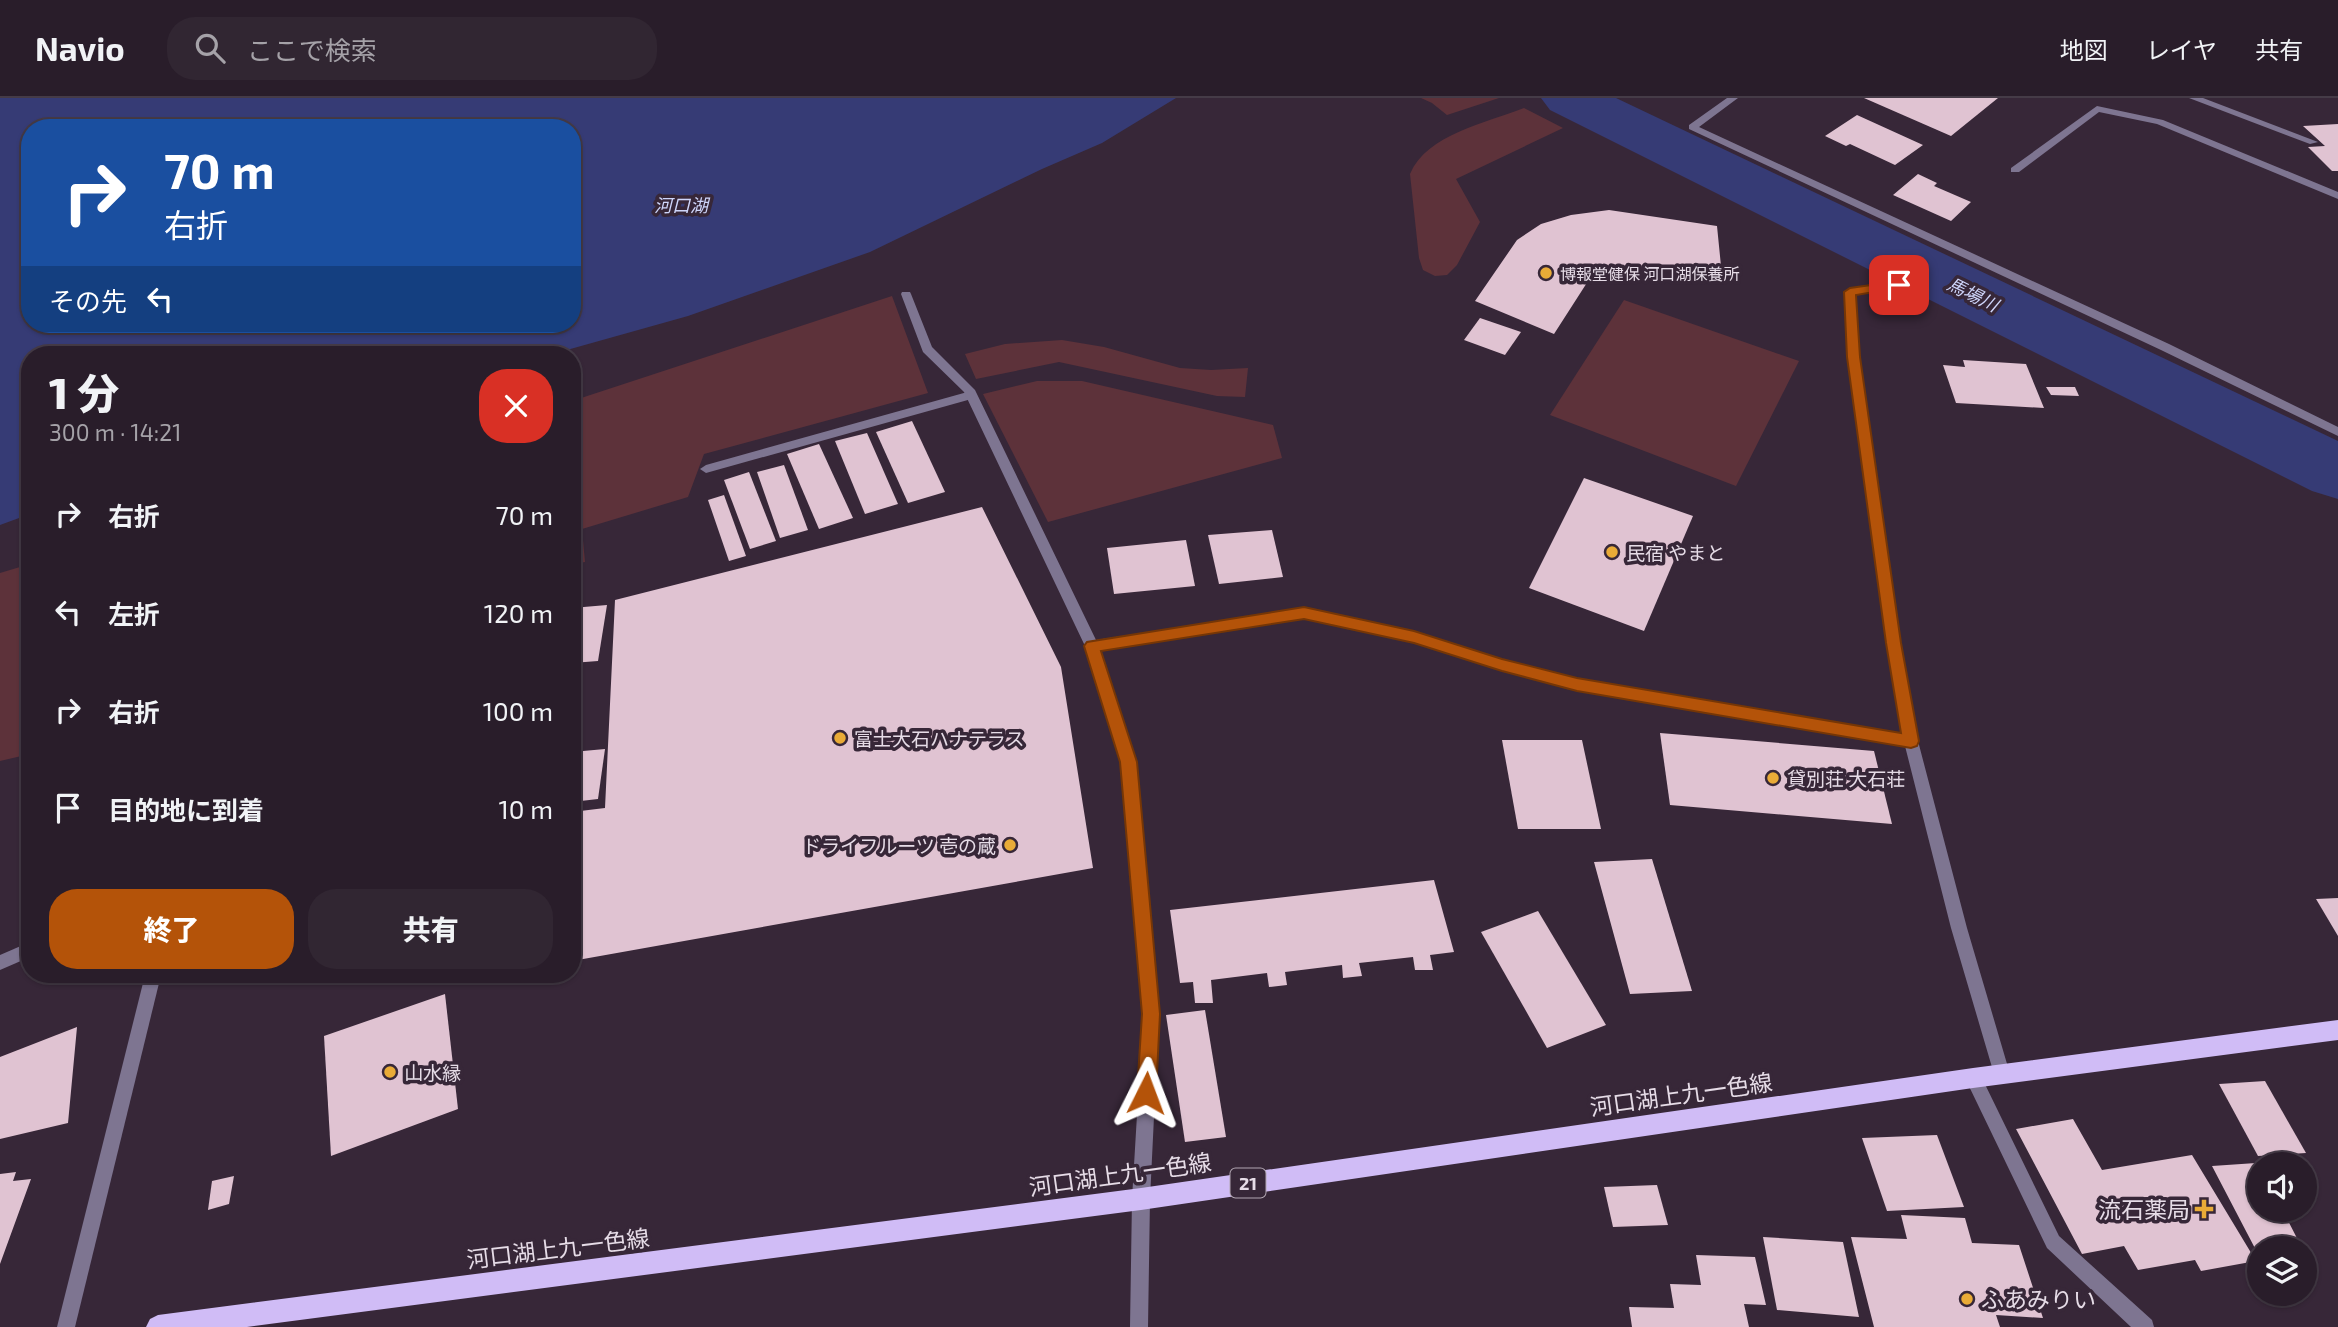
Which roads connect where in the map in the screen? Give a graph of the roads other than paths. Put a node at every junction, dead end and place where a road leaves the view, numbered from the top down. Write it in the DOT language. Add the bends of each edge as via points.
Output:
graph roads {
  1 [pos="1733,98"];
  2 [pos="2098,98"];
  3 [pos="2194,98"];
  4 [pos="2097,109"];
  5 [pos="2314,142"];
  6 [pos="2015,170"];
  7 [pos="2338,196"];
  8 [pos="1899,285"];
  9 [pos="906,293"];
  10 [pos="971,395"];
  11 [pos="2338,432"];
  12 [pos="706,468"];
  13 [pos="1092,646"];
  14 [pos="1911,741"];
  15 [pos="21,953"];
  16 [pos="0,963"];
  17 [pos="151,983"];
  18 [pos="2338,1030"];
  19 [pos="2002,1074"];
  20 [pos="1973,1078"];
  21 [pos="1141,1199"];
  22 [pos="66,1327"];
  23 [pos="158,1327"];
  24 [pos="1139,1327"];
  25 [pos="2145,1327"];
  1 -- 11 [label="street" via="1692,127"];
  2 -- 4 [label="street"];
  3 -- 5 [label="street"];
  4 -- 6 [label="street"];
  4 -- 7 [label="street" via="2160,122"];
  8 -- 14 [label="street" via="1850,292 1853,357"];
  9 -- 10 [label="street" via="927,349"];
  10 -- 12 [label="street"];
  10 -- 13 [label="street"];
  13 -- 14 [label="street" via="1304,613 1414,637 1577,684"];
  13 -- 21 [label="street" via="1129,762 1151,1014"];
  14 -- 19 [label="street"];
  15 -- 16 [label="street"];
  17 -- 22 [label="street"];
  18 -- 19 [label="main road, 河口湖上九一色線 / 21"];
  19 -- 20 [label="main road, 河口湖上九一色線 / 21"];
  20 -- 21 [label="main road, 河口湖上九一色線 / 21"];
  20 -- 25 [label="street" via="2053,1242"];
  21 -- 23 [label="main road, 河口湖上九一色線 / 21"];
  21 -- 24 [label="street"];
}
